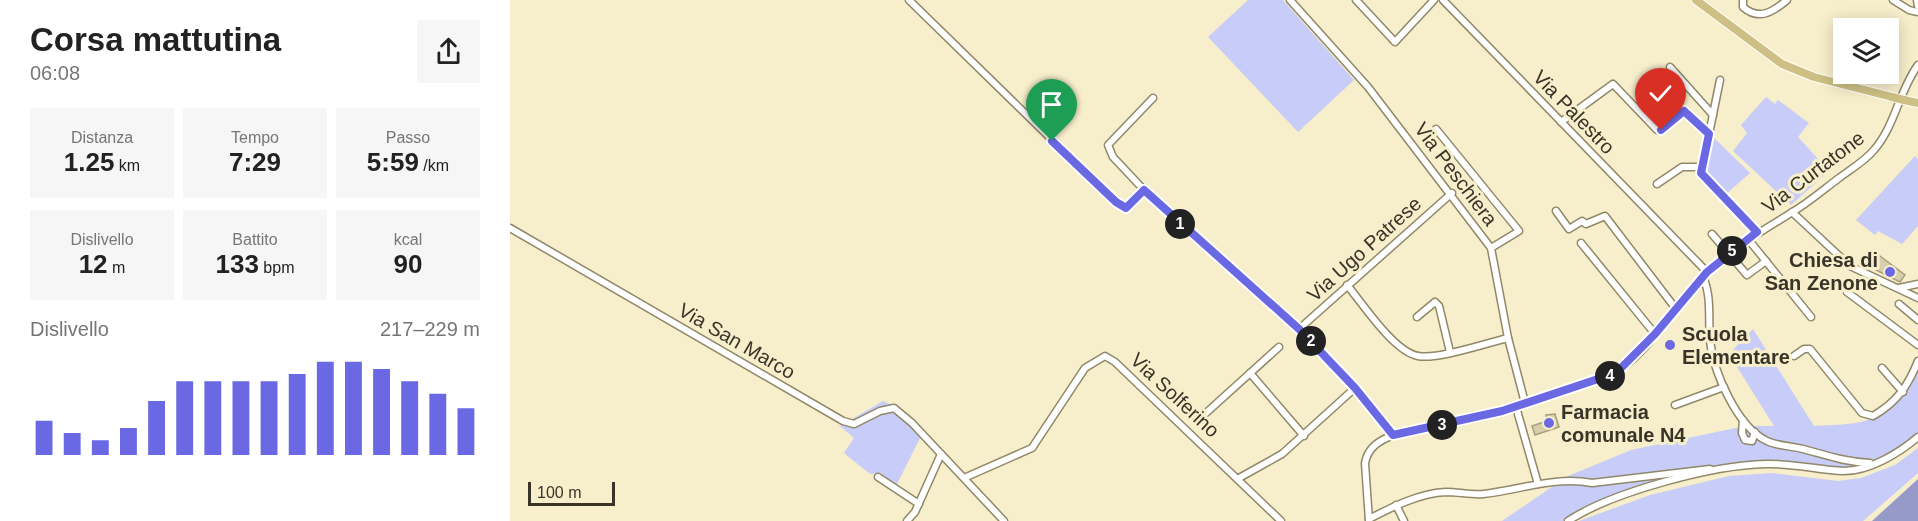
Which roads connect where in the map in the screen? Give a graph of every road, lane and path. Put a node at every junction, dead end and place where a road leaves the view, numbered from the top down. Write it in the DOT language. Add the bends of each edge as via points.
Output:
graph roads {
  1 [pos="909,0"];
  2 [pos="1290,0"];
  3 [pos="1356,0"];
  4 [pos="1434,0"];
  5 [pos="1443,0"];
  6 [pos="1696,0"];
  7 [pos="1743,0"];
  8 [pos="1787,0"];
  9 [pos="1893,0"];
  10 [pos="1917,0"];
  11 [pos="1918,6"];
  12 [pos="1918,12"];
  13 [pos="1918,65"];
  14 [pos="1670,67"];
  15 [pos="1720,80"];
  16 [pos="1153,98"];
  17 [pos="1916,103"];
  18 [pos="1713,115"];
  19 [pos="1561,122"];
  20 [pos="1436,129"];
  21 [pos="1709,134"];
  22 [pos="1702,167"];
  23 [pos="1657,184"];
  24 [pos="1144,190"];
  25 [pos="1452,193"];
  26 [pos="1556,211"];
  27 [pos="1792,212"];
  28 [pos="510,228"];
  29 [pos="1757,232"];
  30 [pos="1712,234"];
  31 [pos="1748,239"];
  32 [pos="1581,243"];
  33 [pos="1491,248"];
  34 [pos="1730,253"];
  35 [pos="1766,261"];
  36 [pos="1705,274"];
  37 [pos="1918,284"];
  38 [pos="1347,285"];
  39 [pos="1899,288"];
  40 [pos="1847,292"];
  41 [pos="1918,298"];
  42 [pos="1899,304"];
  43 [pos="1677,309"];
  44 [pos="1417,317"];
  45 [pos="1811,317"];
  46 [pos="1918,320"];
  47 [pos="1299,329"];
  48 [pos="1655,334"];
  49 [pos="1508,338"];
  50 [pos="1918,345"];
  51 [pos="1279,347"];
  52 [pos="1450,352"];
  53 [pos="1794,356"];
  54 [pos="1918,361"];
  55 [pos="1882,368"];
  56 [pos="1250,373"];
  57 [pos="1724,387"];
  58 [pos="1355,388"];
  59 [pos="1903,392"];
  60 [pos="1525,403"];
  61 [pos="1675,405"];
  62 [pos="1516,407"];
  63 [pos="1206,413"];
  64 [pos="1743,419"];
  65 [pos="1755,432"];
  66 [pos="1393,435"];
  67 [pos="1304,436"];
  68 [pos="1918,437"];
  69 [pos="941,454"];
  70 [pos="1874,463"];
  71 [pos="1713,470"];
  72 [pos="878,477"];
  73 [pos="964,478"];
  74 [pos="1239,478"];
  75 [pos="1538,484"];
  76 [pos="918,504"];
  77 [pos="1396,505"];
  78 [pos="1369,520"];
  79 [pos="907,521"];
  80 [pos="1004,521"];
  81 [pos="1281,521"];
  82 [pos="1404,521"];
  83 [pos="1568,521"];
  1 -- 24 [label="street" via="1116,202 1126,208"];
  2 -- 25 [label="street, Via Peschiera" via="1368,87"];
  3 -- 4 [label="street" via="1395,42"];
  5 -- 19 [label="street, Via Palestro"];
  6 -- 17 [label="main road, bridge" via="1782,64 1814,77"];
  7 -- 8 [label="street" via="1743,7 1760,15 1770,13"];
  9 -- 12 [label="street"];
  10 -- 11 [label="street"];
  13 -- 27 [label="street, Via Curtatone" via="1907,80 1877,147"];
  14 -- 18 [label="street"];
  15 -- 18 [label="street"];
  16 -- 24 [label="street" via="1108,145 1113,157"];
  18 -- 21 [label="street"];
  19 -- 21 [label="street" via="1613,84 1657,130 1684,111"];
  19 -- 36 [label="street, Via Palestro"];
  20 -- 33 [label="street" via="1519,231"];
  21 -- 22 [label="street"];
  22 -- 23 [label="street" via="1682,167"];
  22 -- 29 [label="street" via="1701,173"];
  24 -- 47 [label="street"];
  25 -- 33 [label="street, Via Peschiera"];
  25 -- 38 [label="street, Via Ugo Patrese"];
  26 -- 43 [label="street" via="1569,229 1582,221 1586,224 1605,216"];
  27 -- 29 [label="street, Via Curtatone"];
  27 -- 39 [label="street" via="1850,266"];
  28 -- 69 [label="street, Via San Marco" via="843,421 854,424 894,408"];
  29 -- 31 [label="street, Via Curtatone"];
  30 -- 34 [label="street"];
  31 -- 34 [label="street, Via Curtatone"];
  31 -- 35 [label="street"];
  32 -- 48 [label="street"];
  33 -- 49 [label="street, Via Peschiera"];
  34 -- 35 [label="street" via="1747,275"];
  34 -- 36 [label="street, Via Curtatone"];
  35 -- 45 [label="street"];
  36 -- 43 [label="street, Via Curtatone"];
  36 -- 57 [label="street" via="1710,340"];
  37 -- 39 [label="street"];
  38 -- 47 [label="street, Via Ugo Patrese"];
  38 -- 52 [label="street" via="1404,351 1426,357"];
  39 -- 41 [label="street"];
  40 -- 50 [label="street"];
  42 -- 46 [label="street"];
  43 -- 48 [label="street, Via Curtatone"];
  44 -- 52 [label="street" via="1435,302 1439,306"];
  47 -- 58 [label="street"];
  48 -- 60 [label="street, Via Curtatone" via="1610,376"];
  49 -- 52 [label="street"];
  49 -- 60 [label="street, Via Peschiera"];
  51 -- 56 [label="street"];
  53 -- 59 [label="street" via="1810,349 1862,413 1873,416"];
  54 -- 59 [label="street"];
  55 -- 59 [label="street"];
  56 -- 63 [label="street"];
  56 -- 67 [label="street"];
  57 -- 61 [label="street"];
  57 -- 64 [label="street"];
  58 -- 66 [label="street"];
  58 -- 67 [label="street"];
  60 -- 62 [label="street, Via Curtatone"];
  62 -- 66 [label="street, Via Curtatone"];
  62 -- 75 [label="street"];
  64 -- 65 [label="street"];
  64 -- 65 [label="street" via="1745,440 1754,440"];
  65 -- 70 [label="street" via="1767,441 1827,458"];
  66 -- 78 [label="street, Via Curtatone" via="1377,443 1366,458"];
  67 -- 74 [label="street" via="1282,454"];
  68 -- 70 [label="street"];
  69 -- 73 [label="street, Via San Marco"];
  69 -- 76 [label="street"];
  70 -- 71 [label="street" via="1846,471 1766,464"];
  71 -- 75 [label="street" via="1592,483"];
  71 -- 83 [label="street" via="1604,502"];
  72 -- 76 [label="street"];
  73 -- 74 [label="street, Via Solferino" via="1032,448 1085,368 1105,356"];
  73 -- 80 [label="street, Via San Marco"];
  74 -- 81 [label="street, Via Solferino"];
  75 -- 77 [label="street" via="1483,494 1444,492"];
  76 -- 79 [label="street"];
  77 -- 78 [label="street"];
  77 -- 82 [label="street"];
}
